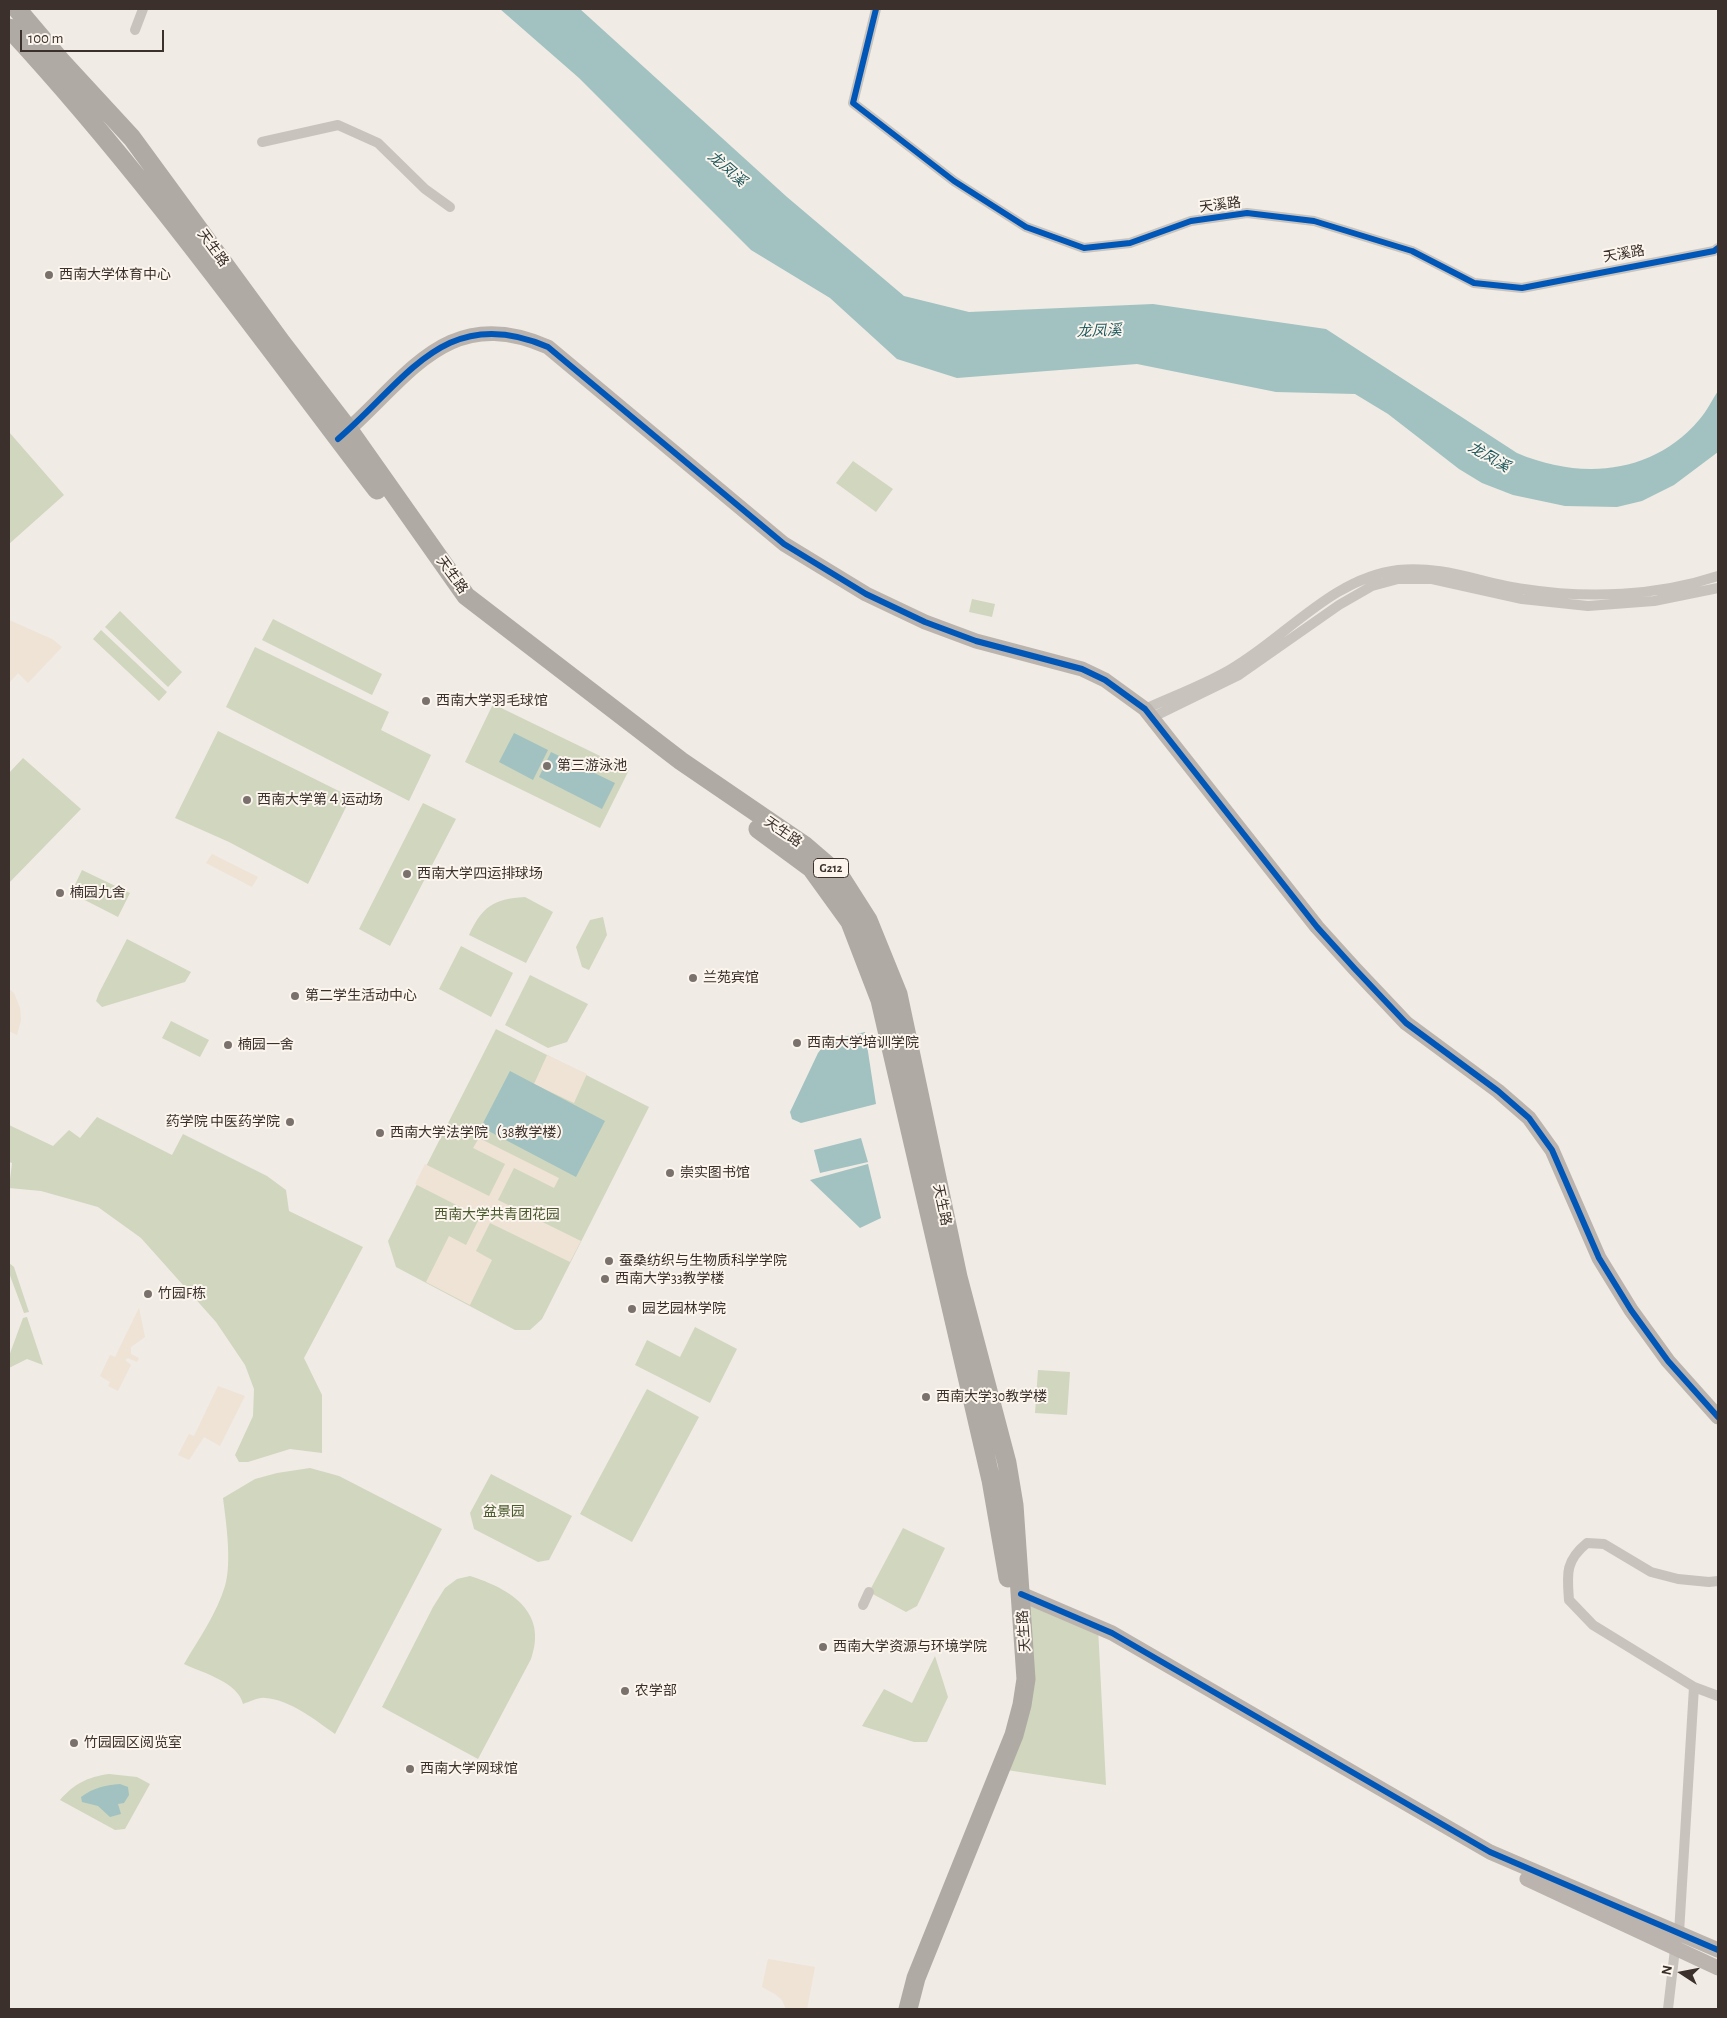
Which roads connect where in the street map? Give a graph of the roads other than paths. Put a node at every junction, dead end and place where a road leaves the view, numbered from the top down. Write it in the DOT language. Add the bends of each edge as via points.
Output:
graph roads {
  1 [pos="17,9"];
  2 [pos="143,9"];
  3 [pos="876,9"];
  4 [pos="9,28"];
  5 [pos="135,30"];
  6 [pos="262,142"];
  7 [pos="450,207"];
  8 [pos="1718,248"];
  9 [pos="343,434"];
  10 [pos="1718,576"];
  11 [pos="1718,588"];
  12 [pos="1149,713"];
  13 [pos="1718,1417"];
  14 [pos="1718,1580"];
  15 [pos="869,1592"];
  16 [pos="1022,1594"];
  17 [pos="863,1605"];
  18 [pos="1694,1687"];
  19 [pos="1718,1696"];
  20 [pos="1388,1793"];
  21 [pos="1679,1933"];
  22 [pos="1675,1949"];
  23 [pos="1718,1950"];
  24 [pos="1718,1968"];
  25 [pos="894,2009"];
  26 [pos="908,2009"];
  27 [pos="1668,2009"];
  1 -- 9 [label="highway, 天生路 / G212" via="132,138 282,343"];
  2 -- 5 [label="street"];
  3 -- 8 [label="street, 天溪路" via="853,103 954,181 1026,227 1084,248 1130,243 1191,221 1246,213 1314,221 1412,251 1474,284 1522,288"];
  4 -- 9 [label="highway, 天生路 / G212" via="153,196"];
  6 -- 7 [label="street" via="338,124 378,143 425,189"];
  9 -- 12 [label="street" via="419,361 443,345 469,335 489,333 528,338 548,347 784,544 822,568 866,594 925,622 976,641 1082,669 1105,680"];
  9 -- 16 [label="highway, 天生路 / G212" via="466,596 689,767 804,845 840,876 868,920 898,994 958,1277 1007,1463"];
  9 -- 25 [label="highway, 天生路 / G212" via="460,606 811,868 850,922 880,1000 991,1480 1005,1553 1017,1655 1014,1695 1002,1734"];
  10 -- 12 [label="street" via="1652,591 1588,596 1524,589 1435,569 1398,570 1369,576 1333,596 1231,669"];
  11 -- 12 [label="street" via="1654,601 1588,606 1522,599 1432,579 1398,579 1372,586 1339,604 1239,675"];
  12 -- 13 [label="street" via="1317,926 1355,969 1406,1023 1530,1118 1552,1150 1599,1258 1631,1310 1668,1361"];
  14 -- 18 [label="street" via="1678,1579 1651,1572 1604,1544 1587,1544 1573,1555 1567,1578 1569,1600 1593,1625"];
  15 -- 17 [label="street"];
  16 -- 20 [label="street" via="1112,1633"];
  16 -- 26 [label="highway, 天生路 / G212" via="1026,1679 1014,1735 916,1978"];
  18 -- 19 [label="street"];
  18 -- 21 [label="street"];
  20 -- 21 [label="street" via="1490,1852"];
  20 -- 22 [label="street" via="1489,1860"];
  21 -- 22 [label="street"];
  21 -- 23 [label="street"];
  22 -- 24 [label="street"];
  22 -- 27 [label="street"];
}
